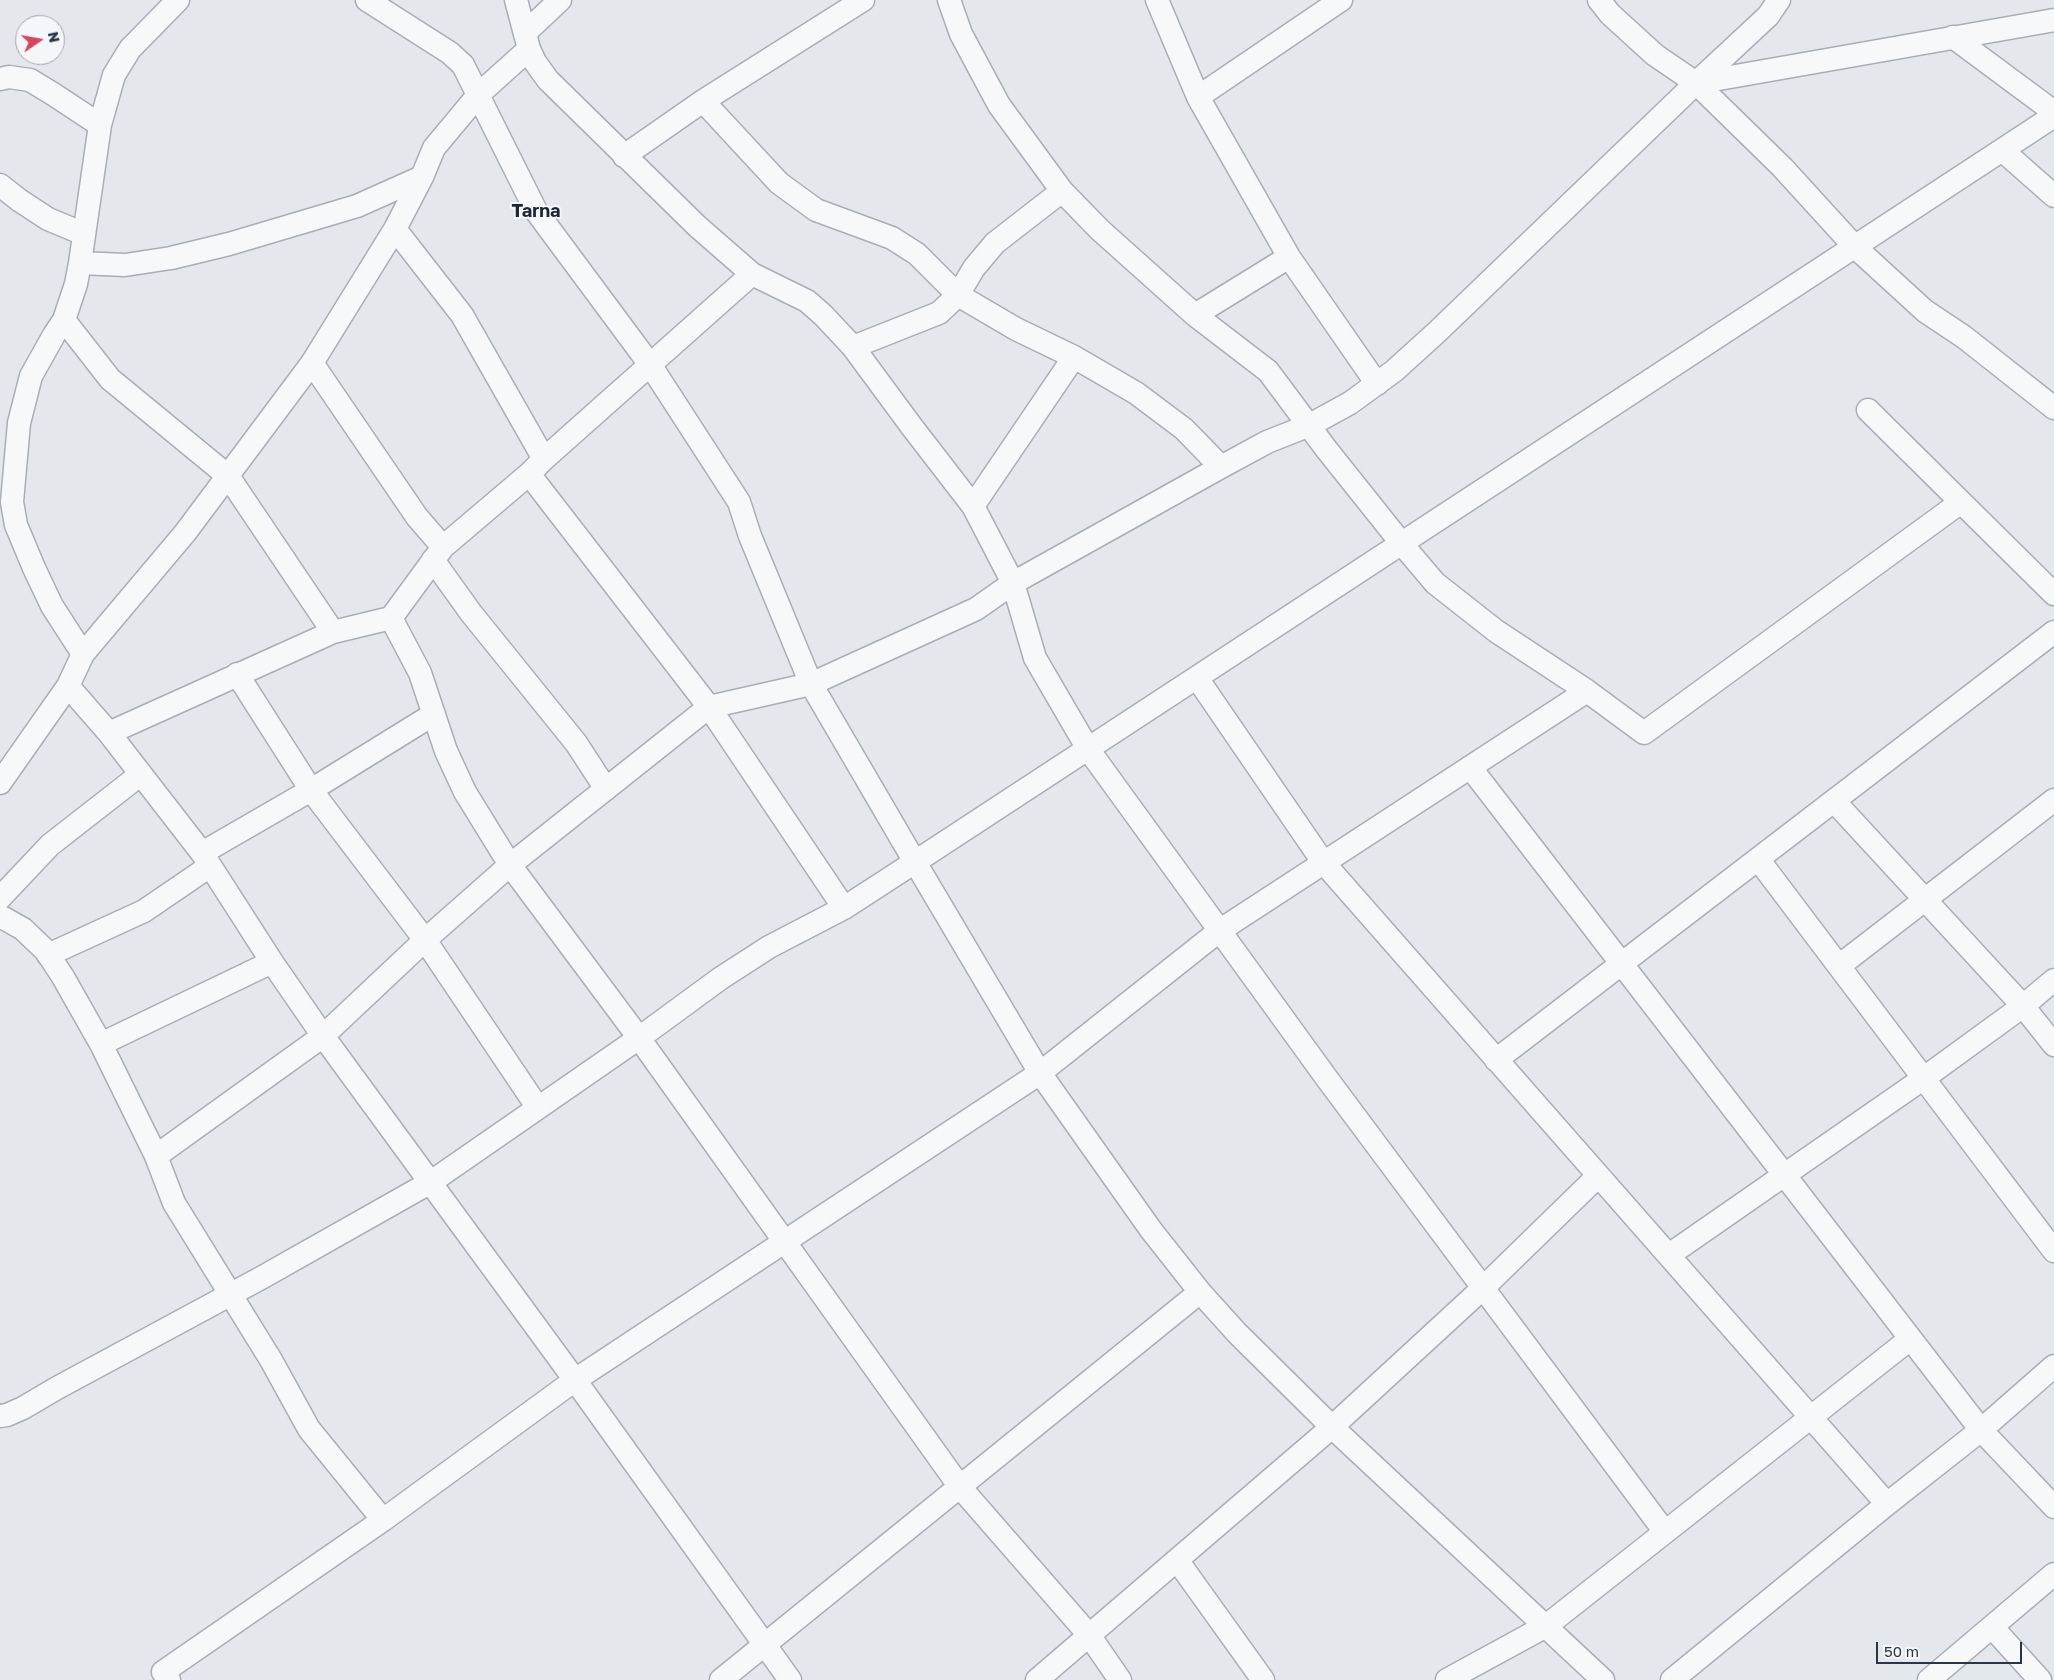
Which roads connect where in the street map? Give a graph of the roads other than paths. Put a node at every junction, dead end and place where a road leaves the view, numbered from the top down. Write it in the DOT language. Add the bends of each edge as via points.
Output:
graph roads {
  1 [pos="178,0"];
  2 [pos="367,0"];
  3 [pos="516,0"];
  4 [pos="560,0"];
  5 [pos="863,0"];
  6 [pos="949,0"];
  7 [pos="1157,0"];
  8 [pos="1341,0"];
  9 [pos="1599,0"];
  10 [pos="1779,0"];
  11 [pos="2054,20"];
  12 [pos="1953,37"];
  13 [pos="527,41"];
  14 [pos="0,79"];
  15 [pos="1696,83"];
  16 [pos="479,94"];
  17 [pos="1198,97"];
  18 [pos="703,101"];
  19 [pos="2054,114"];
  20 [pos="100,124"];
  21 [pos="2002,150"];
  22 [pos="624,156"];
  23 [pos="422,177"];
  24 [pos="0,185"];
  25 [pos="1062,191"];
  26 [pos="2054,196"];
  27 [pos="395,229"];
  28 [pos="84,234"];
  29 [pos="1855,247"];
  30 [pos="1289,257"];
  31 [pos="80,263"];
  32 [pos="752,274"];
  33 [pos="958,295"];
  34 [pos="1195,315"];
  35 [pos="64,320"];
  36 [pos="853,347"];
  37 [pos="1074,358"];
  38 [pos="312,362"];
  39 [pos="651,366"];
  40 [pos="1377,384"];
  41 [pos="2054,408"];
  42 [pos="1868,410"];
  43 [pos="1310,425"];
  44 [pos="536,466"];
  45 [pos="1221,467"];
  46 [pos="228,476"];
  47 [pos="1961,502"];
  48 [pos="973,506"];
  49 [pos="1402,544"];
  50 [pos="438,553"];
  51 [pos="1013,583"];
  52 [pos="2054,594"];
  53 [pos="391,618"];
  54 [pos="333,632"];
  55 [pos="2054,632"];
  56 [pos="82,654"];
  57 [pos="237,674"];
  58 [pos="1197,678"];
  59 [pos="811,684"];
  60 [pos="68,686"];
  61 [pos="1587,691"];
  62 [pos="709,707"];
  63 [pos="434,714"];
  64 [pos="109,733"];
  65 [pos="1088,749"];
  66 [pos="1470,767"];
  67 [pos="141,774"];
  68 [pos="0,782"];
  69 [pos="606,789"];
  70 [pos="311,790"];
  71 [pos="2054,800"];
  72 [pos="1834,801"];
  73 [pos="1758,859"];
  74 [pos="206,860"];
  75 [pos="915,862"];
  76 [pos="1323,862"];
  77 [pos="510,865"];
  78 [pos="0,898"];
  79 [pos="1926,899"];
  80 [pos="844,908"];
  81 [pos="0,916"];
  82 [pos="1218,931"];
  83 [pos="425,940"];
  84 [pos="48,955"];
  85 [pos="272,962"];
  86 [pos="1621,964"];
  87 [pos="1839,966"];
  88 [pos="2054,980"];
  89 [pos="2023,1006"];
  90 [pos="323,1036"];
  91 [pos="639,1038"];
  92 [pos="101,1044"];
  93 [pos="2054,1045"];
  94 [pos="1496,1060"];
  95 [pos="1040,1073"];
  96 [pos="1924,1078"];
  97 [pos="538,1108"];
  98 [pos="156,1156"];
  99 [pos="1783,1175"];
  100 [pos="1598,1176"];
  101 [pos="431,1182"];
  102 [pos="784,1242"];
  103 [pos="2054,1251"];
  104 [pos="1669,1255"];
  105 [pos="1483,1288"];
  106 [pos="1200,1292"];
  107 [pos="230,1295"];
  108 [pos="1910,1340"];
  109 [pos="2054,1366"];
  110 [pos="575,1380"];
  111 [pos="0,1416"];
  112 [pos="1812,1417"];
  113 [pos="1332,1426"];
  114 [pos="1981,1430"];
  115 [pos="960,1486"];
  116 [pos="1887,1504"];
  117 [pos="2054,1507"];
  118 [pos="383,1520"];
  119 [pos="1665,1532"];
  120 [pos="1177,1560"];
  121 [pos="2054,1574"];
  122 [pos="1546,1626"];
  123 [pos="1992,1627"];
  124 [pos="1089,1635"];
  125 [pos="764,1646"];
  126 [pos="169,1680"];
  127 [pos="721,1680"];
  128 [pos="790,1680"];
  129 [pos="1037,1680"];
  130 [pos="1120,1680"];
  131 [pos="1263,1680"];
  132 [pos="1447,1680"];
  133 [pos="1604,1680"];
  134 [pos="1672,1680"];
  135 [pos="1929,1680"];
  136 [pos="2040,1680"];
  1 -- 20 [label="street" via="121,62"];
  2 -- 16 [label="street" via="450,53 463,65"];
  3 -- 13 [label="street"];
  4 -- 13 [label="street"];
  5 -- 18 [label="street"];
  6 -- 25 [label="street" via="961,34 999,106"];
  7 -- 17 [label="street"];
  8 -- 17 [label="street"];
  9 -- 15 [label="street" via="1655,55"];
  10 -- 15 [label="street" via="1768,16"];
  11 -- 12 [label="street"];
  12 -- 15 [label="street"];
  12 -- 19 [label="street"];
  13 -- 16 [label="street"];
  13 -- 22 [label="street" via="535,62 548,80"];
  14 -- 20 [label="street" via="30,80"];
  15 -- 29 [label="street" via="1782,167"];
  15 -- 40 [label="street" via="1437,332"];
  16 -- 23 [label="street" via="434,148"];
  16 -- 39 [label="street" via="536,211"];
  17 -- 30 [label="street"];
  18 -- 22 [label="street"];
  18 -- 33 [label="street" via="779,183 816,210 892,238 917,254"];
  19 -- 21 [label="street"];
  20 -- 28 [label="street"];
  21 -- 26 [label="street"];
  21 -- 29 [label="street"];
  22 -- 32 [label="street" via="696,226"];
  23 -- 27 [label="street"];
  23 -- 31 [label="street" via="357,206 221,246 125,265"];
  24 -- 28 [label="street" via="48,219"];
  25 -- 33 [label="street" via="995,243 974,268"];
  25 -- 34 [label="street" via="1100,230"];
  27 -- 38 [label="street"];
  27 -- 44 [label="street" via="462,314"];
  28 -- 31 [label="street"];
  29 -- 41 [label="street" via="1925,311 1964,336"];
  29 -- 49 [label="street"];
  30 -- 34 [label="street"];
  30 -- 40 [label="street"];
  31 -- 35 [label="street"];
  32 -- 36 [label="street" via="807,301"];
  32 -- 39 [label="street"];
  33 -- 36 [label="street" via="939,313"];
  33 -- 37 [label="street"];
  34 -- 43 [label="street" via="1268,371"];
  35 -- 46 [label="street" via="110,379"];
  35 -- 56 [label="street" via="31,376 19,423 12,502 16,525 34,568 52,606"];
  36 -- 48 [label="street"];
  37 -- 45 [label="street" via="1136,393 1184,429"];
  37 -- 48 [label="street"];
  38 -- 46 [label="street"];
  38 -- 50 [label="street"];
  39 -- 44 [label="street"];
  39 -- 59 [label="street" via="739,502"];
  40 -- 43 [label="street"];
  42 -- 47 [label="street"];
  43 -- 45 [label="street" via="1267,442"];
  43 -- 49 [label="street"];
  44 -- 50 [label="street"];
  44 -- 62 [label="street"];
  45 -- 51 [label="street"];
  46 -- 54 [label="street"];
  46 -- 56 [label="street" via="185,533"];
  47 -- 52 [label="street"];
  47 -- 61 [label="street" via="1644,733"];
  48 -- 51 [label="street"];
  49 -- 58 [label="street"];
  49 -- 61 [label="street" via="1435,582 1496,631"];
  50 -- 53 [label="street"];
  50 -- 69 [label="street" via="471,613 576,743"];
  51 -- 59 [label="street" via="976,610"];
  51 -- 65 [label="street" via="1034,658"];
  53 -- 54 [label="street"];
  53 -- 63 [label="street" via="420,673"];
  54 -- 57 [label="street"];
  55 -- 72 [label="street"];
  56 -- 60 [label="street"];
  57 -- 64 [label="street"];
  57 -- 70 [label="street"];
  58 -- 65 [label="street"];
  58 -- 76 [label="street"];
  59 -- 62 [label="street"];
  59 -- 75 [label="street"];
  60 -- 64 [label="street"];
  60 -- 68 [label="street"];
  61 -- 66 [label="street"];
  62 -- 69 [label="street"];
  62 -- 80 [label="street"];
  63 -- 70 [label="street"];
  63 -- 77 [label="street" via="464,792"];
  64 -- 67 [label="street"];
  65 -- 75 [label="street"];
  65 -- 82 [label="street"];
  66 -- 76 [label="street"];
  66 -- 86 [label="street"];
  67 -- 74 [label="street"];
  67 -- 78 [label="street" via="50,846"];
  69 -- 77 [label="street"];
  70 -- 74 [label="street"];
  70 -- 83 [label="street"];
  71 -- 79 [label="street"];
  72 -- 73 [label="street"];
  72 -- 79 [label="street"];
  73 -- 86 [label="street"];
  73 -- 87 [label="street"];
  74 -- 84 [label="street" via="144,911"];
  74 -- 85 [label="street"];
  75 -- 80 [label="street"];
  75 -- 95 [label="street"];
  76 -- 82 [label="street"];
  76 -- 94 [label="street"];
  77 -- 83 [label="street"];
  77 -- 91 [label="street"];
  79 -- 87 [label="street"];
  79 -- 89 [label="street"];
  80 -- 91 [label="street" via="769,947"];
  81 -- 84 [label="street" via="23,929"];
  82 -- 95 [label="street"];
  82 -- 105 [label="street"];
  83 -- 90 [label="street"];
  83 -- 97 [label="street"];
  84 -- 92 [label="street"];
  85 -- 90 [label="street"];
  85 -- 92 [label="street"];
  86 -- 94 [label="street"];
  86 -- 99 [label="street"];
  87 -- 96 [label="street"];
  88 -- 89 [label="street"];
  89 -- 93 [label="street"];
  89 -- 96 [label="street"];
  90 -- 98 [label="street"];
  90 -- 101 [label="street"];
  91 -- 97 [label="street"];
  91 -- 102 [label="street"];
  92 -- 98 [label="street"];
  94 -- 100 [label="street"];
  95 -- 102 [label="street"];
  95 -- 106 [label="street" via="1151,1230"];
  96 -- 99 [label="street"];
  96 -- 103 [label="street"];
  97 -- 101 [label="street"];
  98 -- 107 [label="street" via="174,1203"];
  99 -- 104 [label="street"];
  99 -- 108 [label="street"];
  100 -- 104 [label="street"];
  100 -- 105 [label="street"];
  101 -- 107 [label="street"];
  101 -- 110 [label="street"];
  102 -- 110 [label="street"];
  102 -- 115 [label="street"];
  104 -- 112 [label="street"];
  105 -- 113 [label="street"];
  105 -- 119 [label="street"];
  106 -- 113 [label="street"];
  106 -- 115 [label="street"];
  107 -- 111 [label="street" via="23,1408"];
  107 -- 118 [label="street" via="309,1429"];
  108 -- 112 [label="street"];
  108 -- 114 [label="street"];
  109 -- 114 [label="street"];
  110 -- 118 [label="street"];
  110 -- 125 [label="street"];
  112 -- 116 [label="street"];
  112 -- 119 [label="street"];
  113 -- 120 [label="street"];
  113 -- 122 [label="street"];
  114 -- 116 [label="street"];
  114 -- 117 [label="street"];
  115 -- 124 [label="street"];
  115 -- 125 [label="street"];
  116 -- 134 [label="street"];
  118 -- 126 [label="street" via="163,1672"];
  119 -- 122 [label="street"];
  120 -- 124 [label="street"];
  120 -- 131 [label="street"];
  121 -- 123 [label="street"];
  122 -- 132 [label="street"];
  122 -- 133 [label="street"];
  123 -- 135 [label="street"];
  123 -- 136 [label="street"];
  124 -- 129 [label="street"];
  124 -- 130 [label="street"];
  125 -- 127 [label="street"];
  125 -- 128 [label="street"];
}
